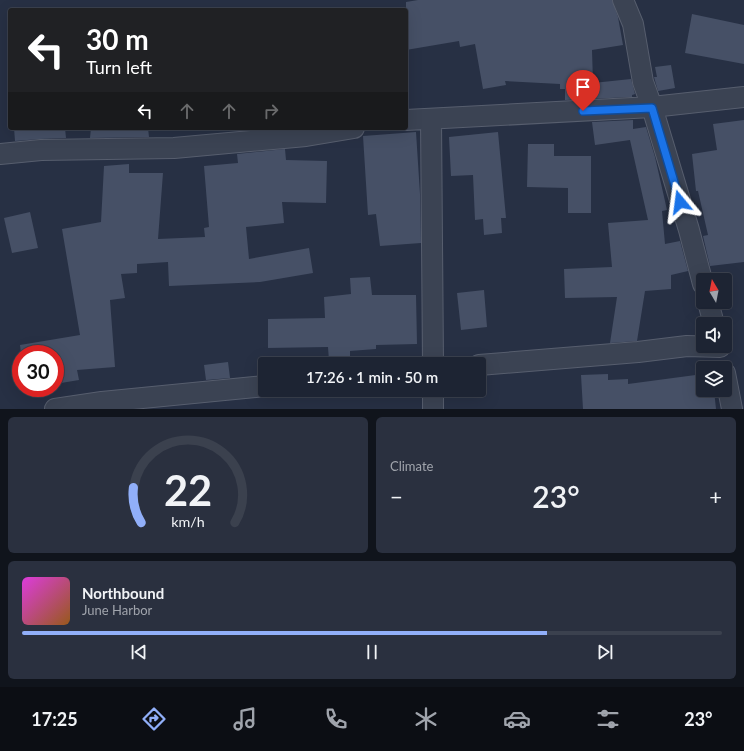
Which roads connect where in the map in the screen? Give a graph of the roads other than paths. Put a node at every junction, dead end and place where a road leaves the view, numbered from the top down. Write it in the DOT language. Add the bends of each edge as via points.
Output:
graph roads {
  1 [pos="623,0"];
  2 [pos="744,98"];
  3 [pos="652,108"];
  4 [pos="431,119"];
  5 [pos="408,120"];
  6 [pos="342,130"];
  7 [pos="0,154"];
  8 [pos="700,273"];
  9 [pos="696,346"];
  10 [pos="433,357"];
  11 [pos="486,364"];
  12 [pos="258,387"];
  13 [pos="433,397"];
  14 [pos="730,397"];
  15 [pos="55,409"];
  16 [pos="433,409"];
  17 [pos="732,409"];
  1 -- 3 [label="street" via="633,24 643,82"];
  2 -- 3 [label="street"];
  3 -- 4 [label="street"];
  3 -- 8 [label="street"];
  4 -- 5 [label="street"];
  4 -- 10 [label="street"];
  6 -- 7 [label="street" via="306,136 174,148 41,150"];
  9 -- 11 [label="street"];
  12 -- 15 [label="street"];
  13 -- 16 [label="street"];
  14 -- 17 [label="street"];
}
